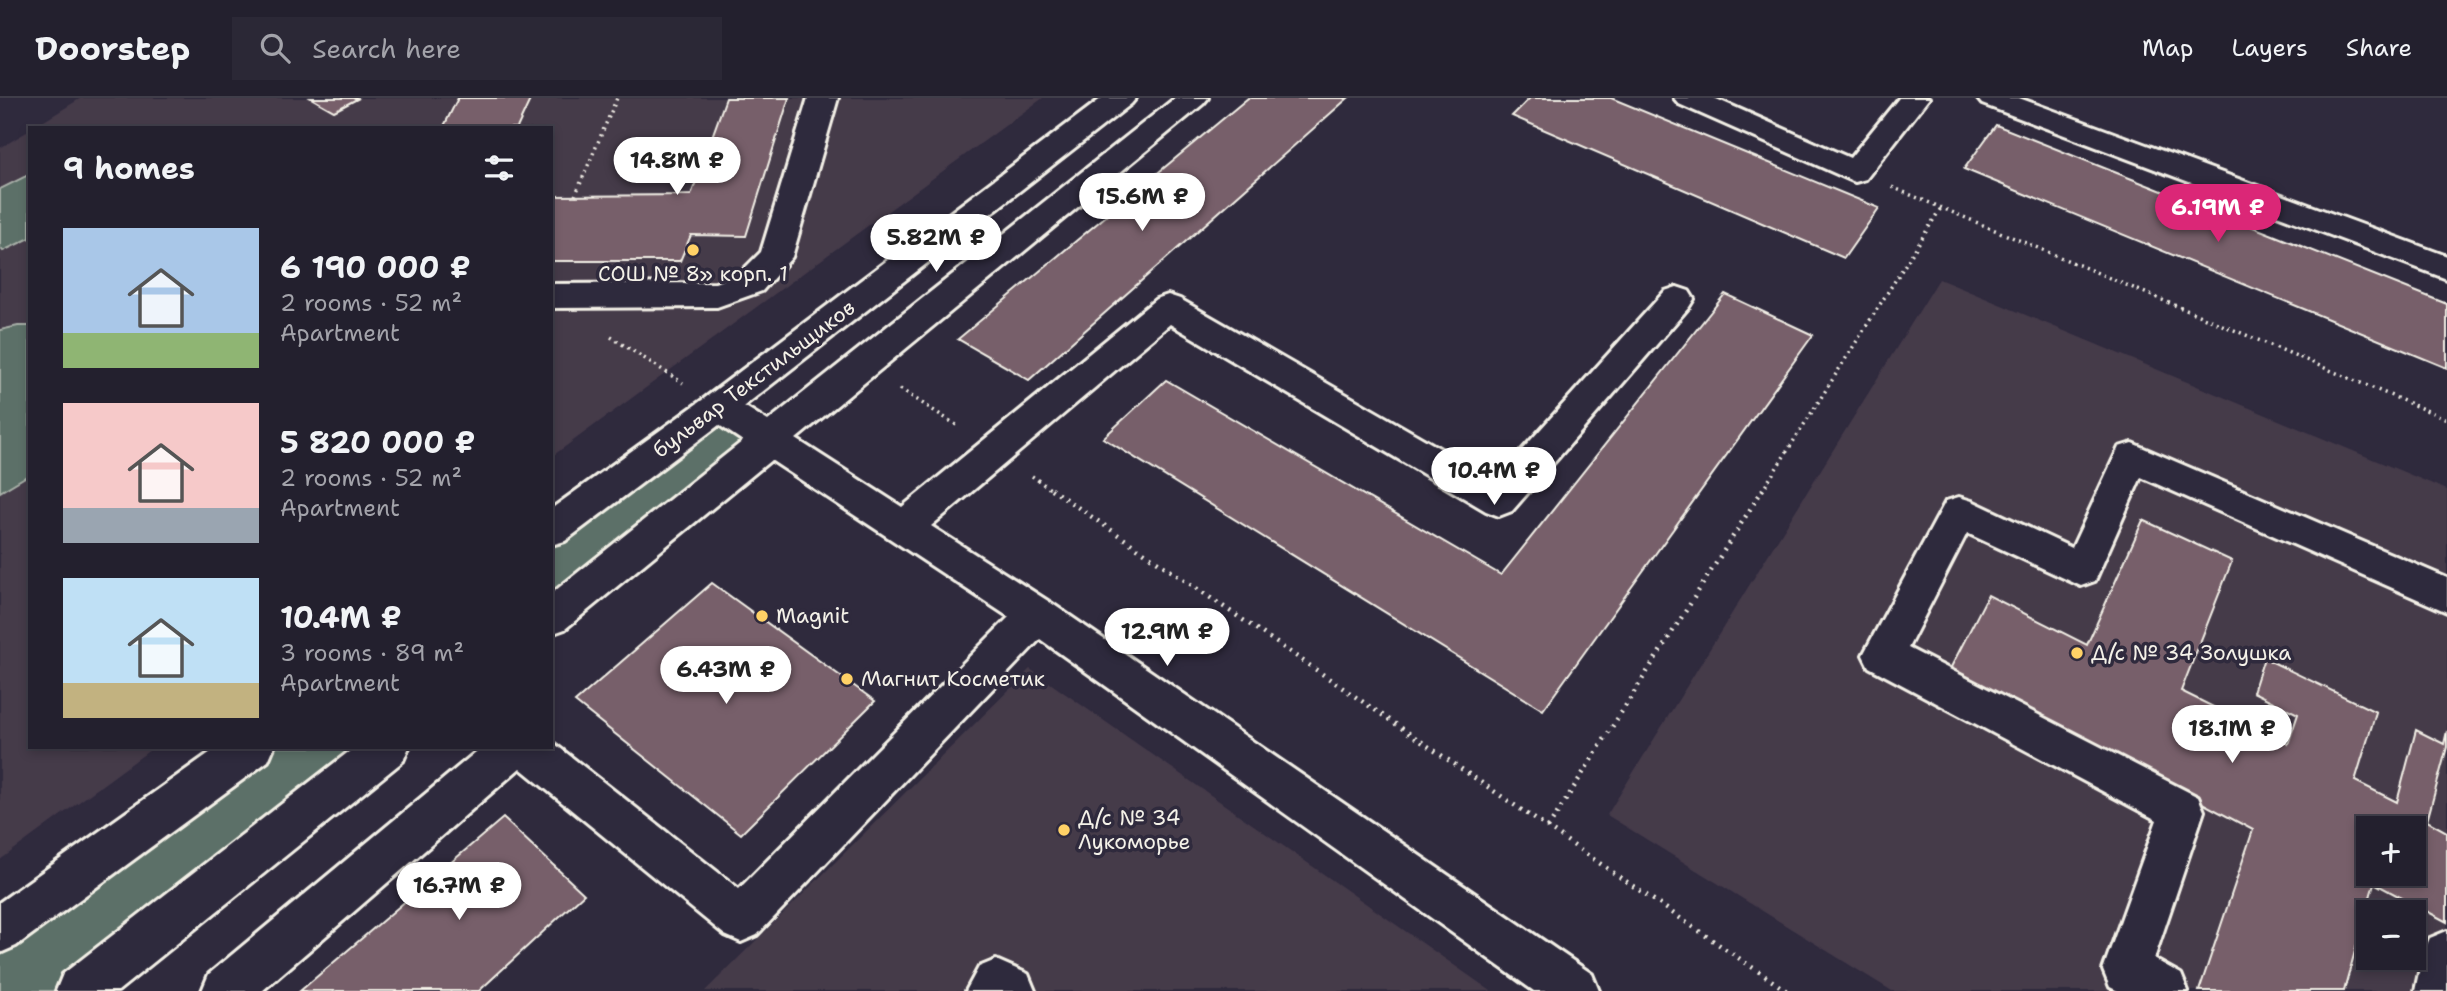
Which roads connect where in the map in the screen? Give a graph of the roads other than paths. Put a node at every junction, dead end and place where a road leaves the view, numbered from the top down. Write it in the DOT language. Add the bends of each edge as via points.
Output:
graph roads {
  1 [pos="823,98"];
  2 [pos="1121,98"];
  3 [pos="1192,98"];
  4 [pos="1689,98"];
  5 [pos="1914,98"];
  6 [pos="1992,98"];
  7 [pos="2447,268"];
  8 [pos="553,296"];
  9 [pos="1677,299"];
  10 [pos="718,407"];
  11 [pos="772,441"];
  12 [pos="904,527"];
  13 [pos="553,529"];
  14 [pos="2447,596"];
  15 [pos="553,615"];
  16 [pos="1037,615"];
  17 [pos="250,749"];
  18 [pos="384,749"];
  19 [pos="512,749"];
  20 [pos="528,749"];
  21 [pos="356,763"];
  22 [pos="0,930"];
  23 [pos="2447,954"];
  24 [pos="2137,984"];
  25 [pos="80,991"];
  26 [pos="226,991"];
  27 [pos="990,991"];
  28 [pos="1011,991"];
  29 [pos="1575,991"];
  30 [pos="2439,991"];
  1 -- 8 [label="street" via="776,257 750,283 717,295"];
  2 -- 10 [label="street, бульвар Текстильщиков"];
  3 -- 11 [label="street"];
  4 -- 5 [label="street" via="1855,172"];
  6 -- 7 [label="street"];
  9 -- 12 [label="street" via="1499,501 1168,307"];
  10 -- 11 [label="street"];
  10 -- 13 [label="street, бульвар Текстильщиков"];
  11 -- 12 [label="street"];
  11 -- 15 [label="street"];
  12 -- 16 [label="street"];
  14 -- 24 [label="street" via="2132,457 2081,570 1959,512 1883,654 2182,811"];
  16 -- 20 [label="street" via="741,919"];
  16 -- 29 [label="street"];
  17 -- 22 [label="street"];
  18 -- 21 [label="street"];
  19 -- 26 [label="street"];
  21 -- 25 [label="street"];
  23 -- 30 [label="street"];
  27 -- 28 [label="street" via="996,984"];
}
